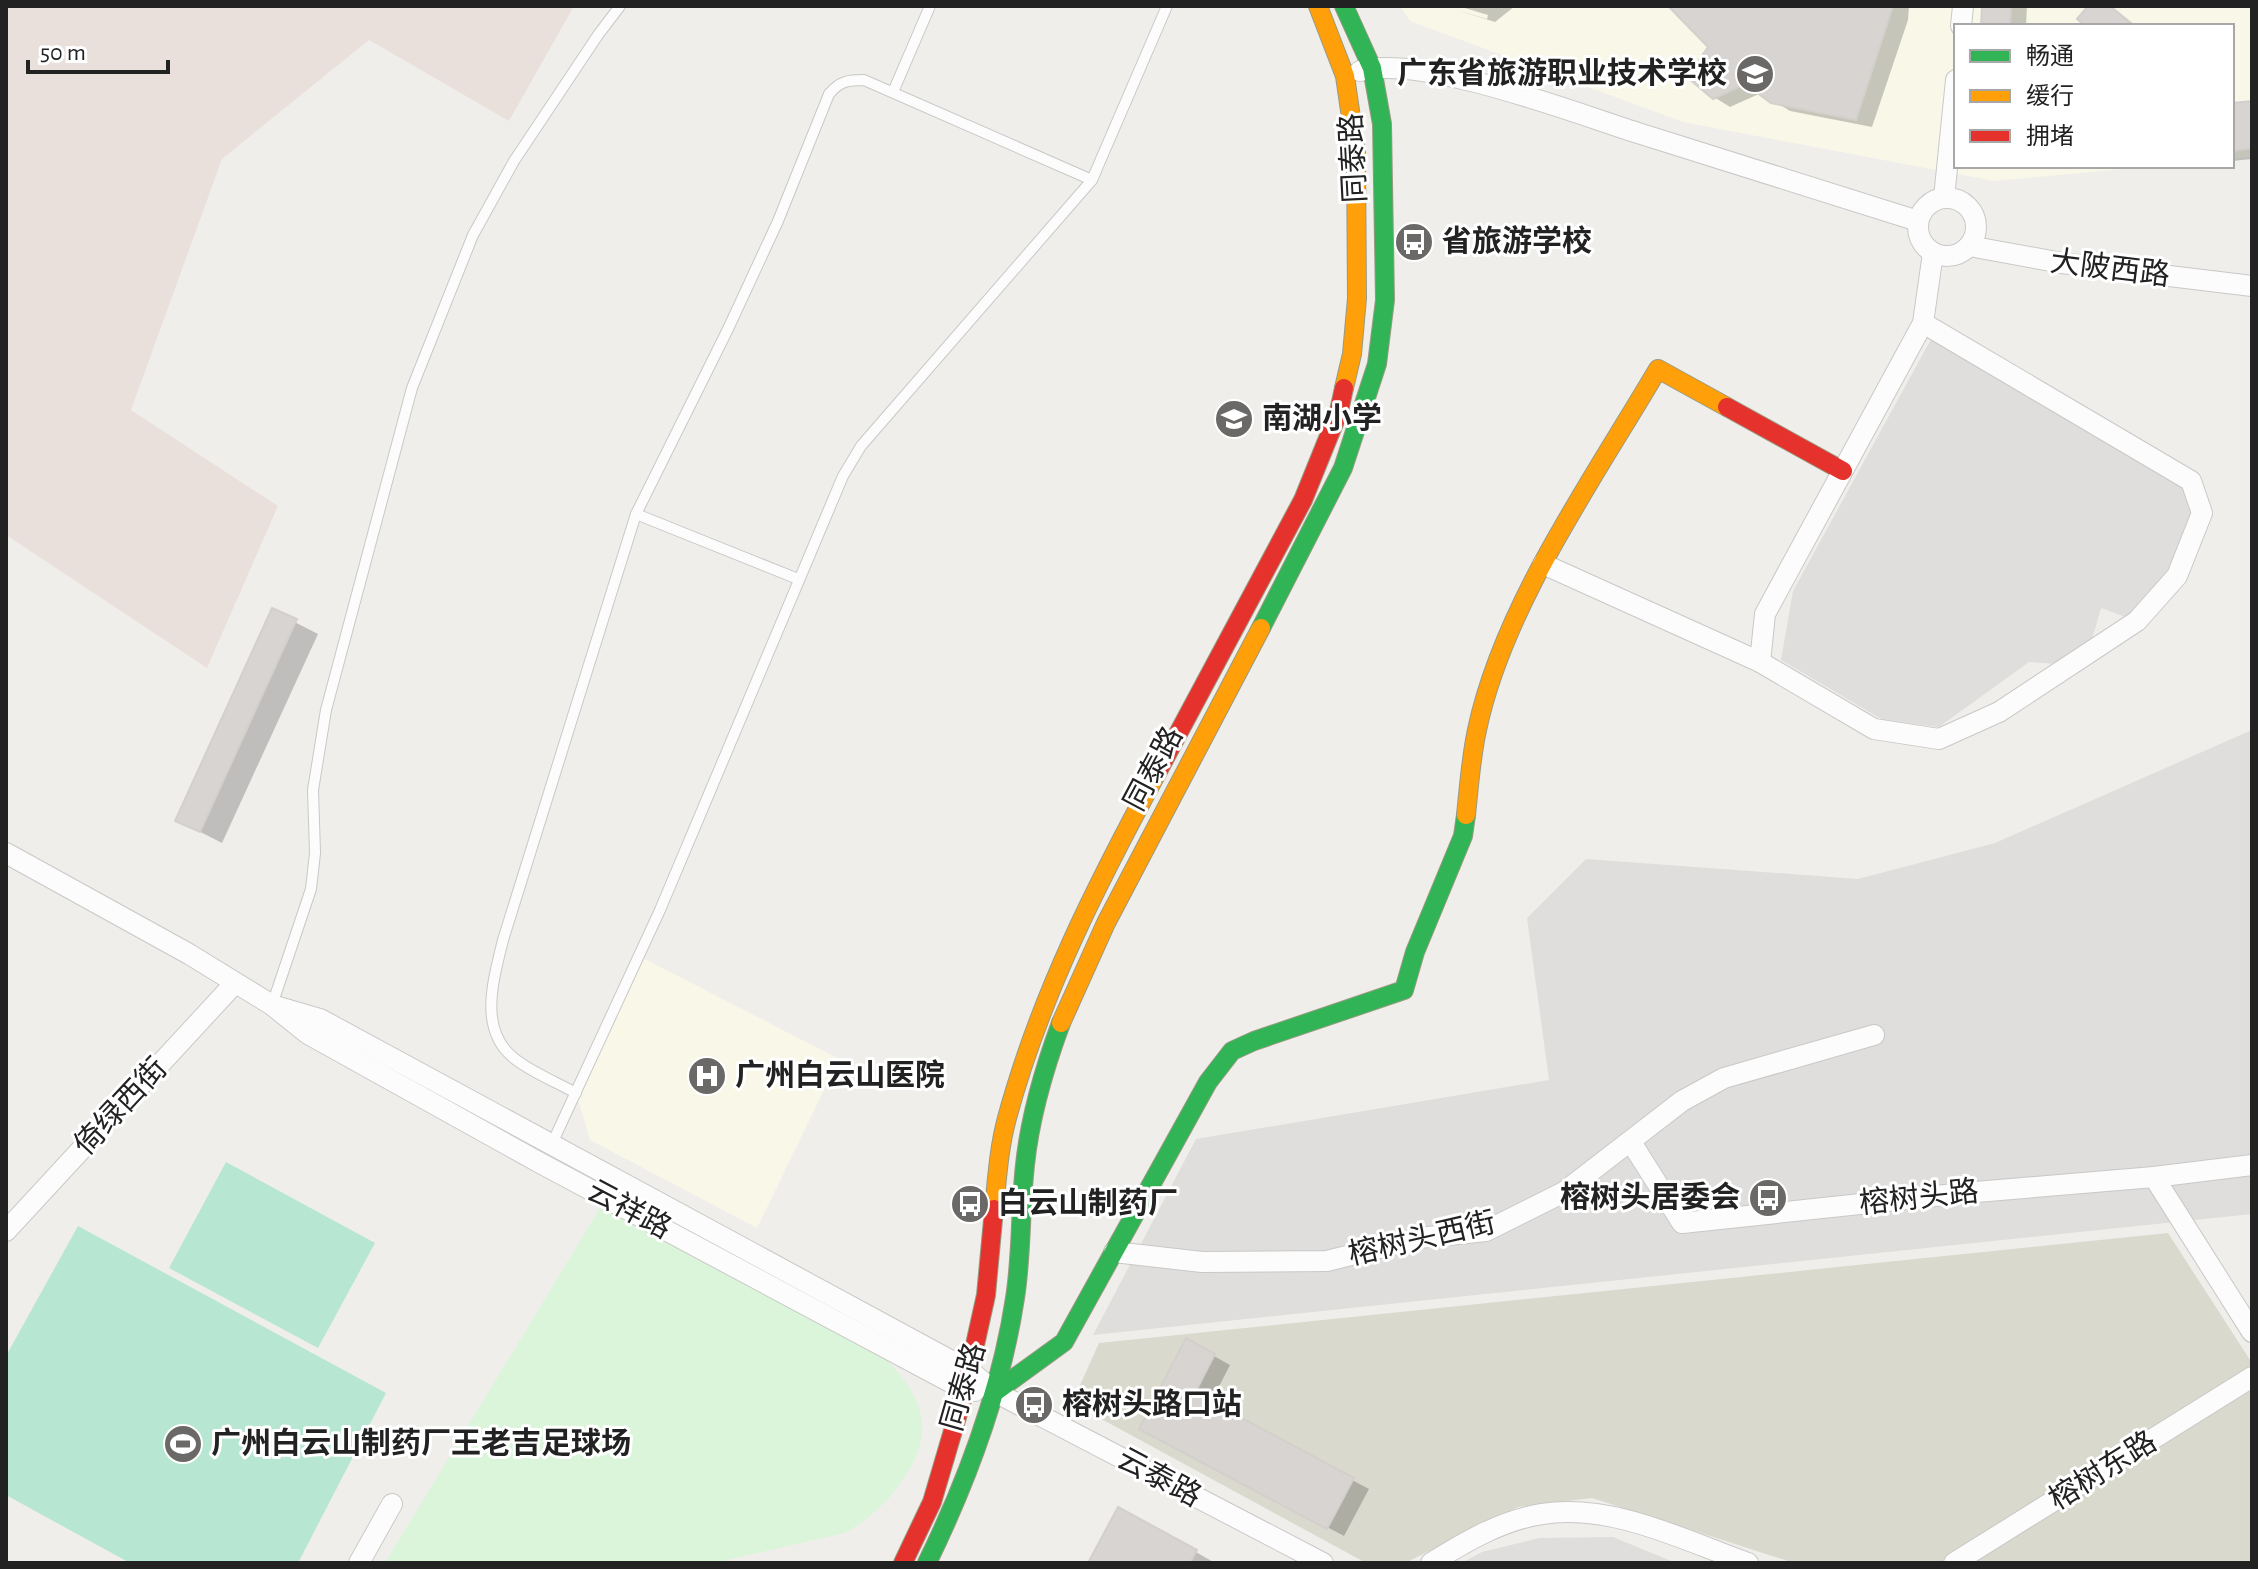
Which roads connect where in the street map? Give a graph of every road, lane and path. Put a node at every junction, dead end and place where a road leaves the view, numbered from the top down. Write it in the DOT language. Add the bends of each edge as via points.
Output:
graph roads {
  1 [pos="620,6"];
  2 [pos="930,6"];
  3 [pos="1167,6"];
  4 [pos="1318,6"];
  5 [pos="1344,6"];
  6 [pos="1372,68"];
  7 [pos="1345,76"];
  8 [pos="893,92"];
  9 [pos="1954,100"];
  10 [pos="1092,180"];
  11 [pos="1944,198"];
  12 [pos="1918,221"];
  13 [pos="1969,246"];
  14 [pos="1933,253"];
  15 [pos="2252,286"];
  16 [pos="1923,323"];
  17 [pos="1843,471"];
  18 [pos="636,514"];
  19 [pos="1543,564"];
  20 [pos="798,579"];
  21 [pos="1760,662"];
  22 [pos="6,853"];
  23 [pos="235,983"];
  24 [pos="272,1005"];
  25 [pos="1874,1035"];
  26 [pos="576,1093"];
  27 [pos="1631,1142"];
  28 [pos="551,1144"];
  29 [pos="542,1164"];
  30 [pos="2252,1165"];
  31 [pos="2154,1177"];
  32 [pos="6,1231"];
  33 [pos="1114,1252"];
  34 [pos="2252,1332"];
  35 [pos="2252,1377"];
  36 [pos="968,1380"];
  37 [pos="995,1392"];
  38 [pos="392,1504"];
  39 [pos="359,1563"];
  40 [pos="903,1563"];
  41 [pos="927,1563"];
  42 [pos="1323,1563"];
  43 [pos="1431,1563"];
  44 [pos="1748,1563"];
  45 [pos="1954,1563"];
  1 -- 24 [label="lane" via="514,161 473,235 412,388 326,710 313,790 311,889"];
  2 -- 8 [label="lane"];
  3 -- 10 [label="lane"];
  4 -- 7 [label="main road, 同泰路"];
  5 -- 6 [label="main road, 同泰路"];
  6 -- 7 [label="street"];
  6 -- 12 [label="street" via="1403,69 1494,88"];
  6 -- 37 [label="main road, 同泰路" via="1384,149 1386,274 1382,330 1367,400 1343,468 1309,539 1106,923 1053,1043 1030,1134 1014,1301"];
  7 -- 36 [label="main road, 同泰路" via="1356,152 1358,260 1352,354 1339,411 1298,510 1097,885 1047,995 1006,1120 986,1295"];
  8 -- 10 [label="lane"];
  8 -- 18 [label="lane" via="864,80 837,84 829,94 772,234"];
  9 -- 11 [label="street"];
  10 -- 20 [label="lane" via="861,446"];
  11 -- 12 [label="street" via="1927,205"];
  11 -- 13 [label="street" via="1962,202 1975,217"];
  12 -- 14 [label="street" via="1920,239"];
  13 -- 14 [label="street" via="1952,256"];
  13 -- 15 [label="street, 大陂西路"];
  14 -- 16 [label="street"];
  16 -- 17 [label="street"];
  16 -- 21 [label="street" via="2191,481 2202,513 2177,576 2137,621 1999,712 1939,739 1874,729"];
  17 -- 19 [label="main road" via="1658,369"];
  17 -- 21 [label="street" via="1765,614"];
  18 -- 20 [label="lane"];
  18 -- 26 [label="lane" via="491,991 491,1013 503,1049"];
  19 -- 21 [label="street"];
  19 -- 33 [label="main road" via="1505,641 1477,729 1463,836 1404,990 1232,1051 1208,1082"];
  20 -- 26 [label="lane"];
  22 -- 23 [label="street, 云祥路"];
  23 -- 24 [label="street, 云祥路"];
  23 -- 32 [label="street, 倚绿西街"];
  24 -- 28 [label="street, 云祥路" via="320,1019"];
  24 -- 29 [label="street, 云祥路" via="308,1034"];
  25 -- 27 [label="street, 榕树头西街" via="1724,1078 1682,1101"];
  26 -- 28 [label="lane"];
  27 -- 31 [label="street, 榕树头路" via="1682,1223"];
  27 -- 33 [label="street, 榕树头西街" via="1564,1192 1486,1231 1419,1238 1327,1261 1202,1262"];
  28 -- 29 [label="lane"];
  28 -- 36 [label="street, 云祥路"];
  29 -- 36 [label="street, 云祥路"];
  30 -- 31 [label="street, 榕树头路"];
  31 -- 34 [label="street"];
  33 -- 37 [label="main road" via="1064,1342"];
  35 -- 45 [label="street, 榕树东路"];
  36 -- 37 [label="street, 云泰路"];
  36 -- 40 [label="main road, 同泰路" via="932,1502"];
  37 -- 41 [label="main road, 同泰路" via="958,1496"];
  37 -- 42 [label="street, 云泰路"];
  38 -- 39 [label="street"];
  43 -- 44 [label="street" via="1496,1528 1556,1513 1606,1515"];
}
